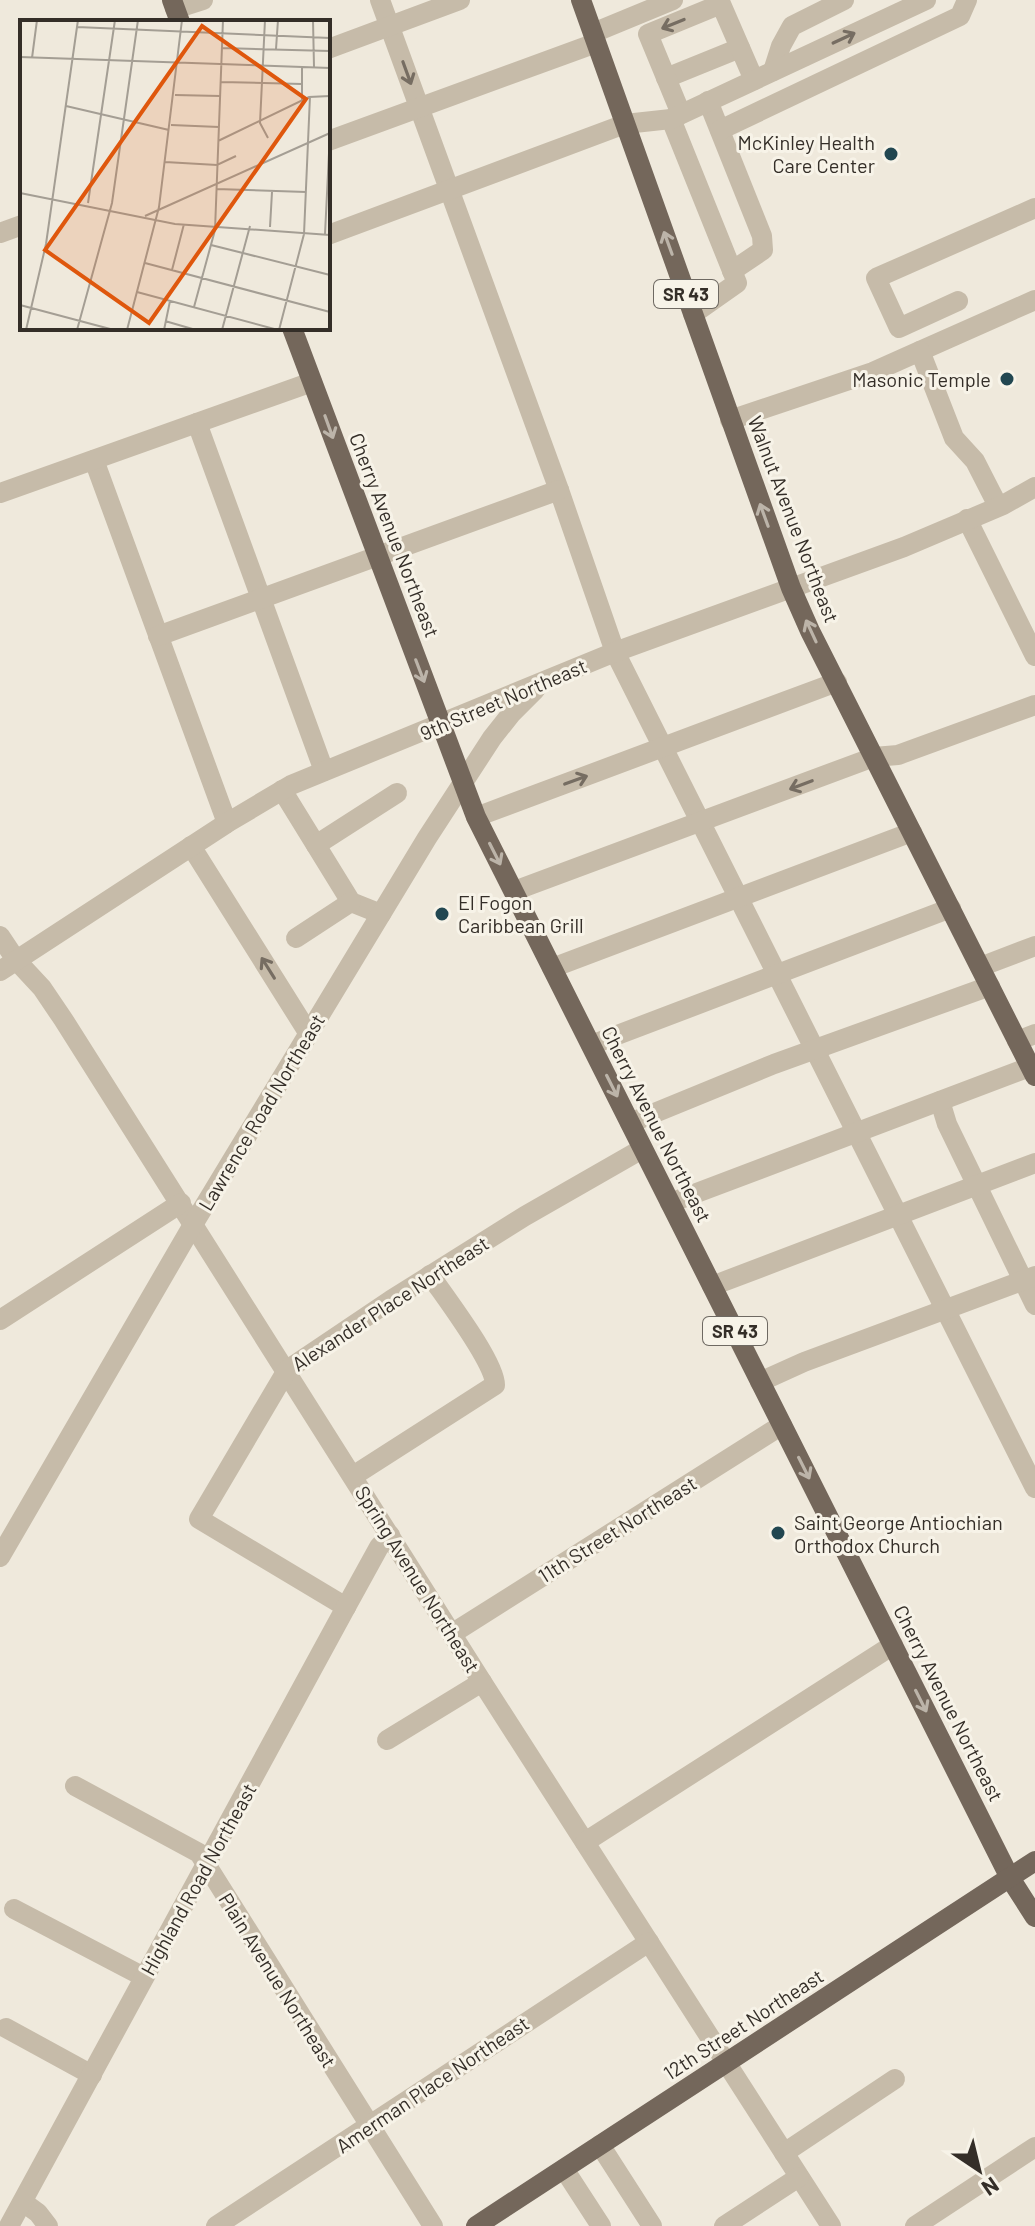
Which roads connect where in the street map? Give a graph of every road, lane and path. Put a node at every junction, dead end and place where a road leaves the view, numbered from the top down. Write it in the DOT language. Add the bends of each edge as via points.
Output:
graph roads {
  1 [pos="203,0"];
  2 [pos="380,0"];
  3 [pos="460,0"];
  4 [pos="581,0"];
  5 [pos="673,0"];
  6 [pos="844,0"];
  7 [pos="926,0"];
  8 [pos="967,0"];
  9 [pos="721,2"];
  10 [pos="175,10"];
  11 [pos="390,26"];
  12 [pos="594,38"];
  13 [pos="330,48"];
  14 [pos="740,48"];
  15 [pos="794,62"];
  16 [pos="763,76"];
  17 [pos="666,78"];
  18 [pos="819,83"];
  19 [pos="708,101"];
  20 [pos="419,108"];
  21 [pos="676,116"];
  22 [pos="625,124"];
  23 [pos="720,130"];
  24 [pos="330,140"];
  25 [pos="449,190"];
  26 [pos="1035,208"];
  27 [pos="20,226"];
  28 [pos="0,233"];
  29 [pos="330,234"];
  30 [pos="732,271"];
  31 [pos="1035,300"];
  32 [pos="958,301"];
  33 [pos="693,314"];
  34 [pos="293,330"];
  35 [pos="920,351"];
  36 [pos="312,382"];
  37 [pos="730,420"];
  38 [pos="197,423"];
  39 [pos="94,460"];
  40 [pos="1035,487"];
  41 [pos="559,490"];
  42 [pos="0,493"];
  43 [pos="998,506"];
  44 [pos="967,519"];
  45 [pos="377,557"];
  46 [pos="791,588"];
  47 [pos="261,599"];
  48 [pos="1028,628"];
  49 [pos="158,636"];
  50 [pos="615,652"];
  51 [pos="1035,656"];
  52 [pos="543,682"];
  53 [pos="837,682"];
  54 [pos="1035,705"];
  55 [pos="441,726"];
  56 [pos="663,748"];
  57 [pos="874,757"];
  58 [pos="324,771"];
  59 [pos="463,783"];
  60 [pos="282,790"];
  61 [pos="397,793"];
  62 [pos="476,817"];
  63 [pos="227,823"];
  64 [pos="701,824"];
  65 [pos="912,832"];
  66 [pos="316,845"];
  67 [pos="191,846"];
  68 [pos="514,891"];
  69 [pos="738,898"];
  70 [pos="351,902"];
  71 [pos="951,908"];
  72 [pos="381,914"];
  73 [pos="0,936"];
  74 [pos="296,938"];
  75 [pos="1035,946"];
  76 [pos="8,965"];
  77 [pos="980,967"];
  78 [pos="552,968"];
  79 [pos="777,973"];
  80 [pos="990,986"];
  81 [pos="309,1034"];
  82 [pos="1026,1037"];
  83 [pos="591,1045"];
  84 [pos="815,1050"];
  85 [pos="1034,1069"];
  86 [pos="940,1101"];
  87 [pos="630,1123"];
  88 [pos="857,1132"];
  89 [pos="642,1149"];
  90 [pos="1035,1163"];
  91 [pos="978,1186"];
  92 [pos="181,1203"];
  93 [pos="670,1203"];
  94 [pos="897,1215"];
  95 [pos="194,1223"];
  96 [pos="430,1275"];
  97 [pos="1029,1278"];
  98 [pos="712,1286"];
  99 [pos="1035,1305"];
  100 [pos="945,1308"];
  101 [pos="0,1320"];
  102 [pos="287,1370"];
  103 [pos="760,1382"];
  104 [pos="782,1425"];
  105 [pos="353,1476"];
  106 [pos="1035,1488"];
  107 [pos="390,1535"];
  108 [pos="0,1557"];
  109 [pos="346,1607"];
  110 [pos="453,1633"];
  111 [pos="893,1645"];
  112 [pos="482,1682"];
  113 [pos="387,1740"];
  114 [pos="75,1786"];
  115 [pos="585,1842"];
  116 [pos="1035,1861"];
  117 [pos="207,1865"];
  118 [pos="1010,1878"];
  119 [pos="14,1909"];
  120 [pos="1035,1917"];
  121 [pos="649,1942"];
  122 [pos="144,1977"];
  123 [pos="6,2028"];
  124 [pos="726,2063"];
  125 [pos="92,2075"];
  126 [pos="895,2079"];
  127 [pos="369,2126"];
  128 [pos="600,2145"];
  129 [pos="1035,2147"];
  130 [pos="784,2153"];
  131 [pos="564,2169"];
  132 [pos="799,2177"];
  133 [pos="23,2202"];
  134 [pos="9,2226"];
  135 [pos="48,2226"];
  136 [pos="216,2226"];
  137 [pos="433,2226"];
  138 [pos="476,2226"];
  139 [pos="601,2226"];
  140 [pos="652,2226"];
  141 [pos="724,2226"];
  142 [pos="831,2226"];
  143 [pos="915,2226"];
  1 -- 10 [label="street"];
  2 -- 11 [label="street"];
  3 -- 11 [label="street"];
  4 -- 12 [label="main road, Walnut Avenue Northeast / SR 43"];
  5 -- 12 [label="street"];
  6 -- 16 [label="street" via="792,26"];
  15 -- 7 [label="street, one-way"];
  8 -- 18 [label="street" via="960,16"];
  9 -- 14 [label="street"];
  9 -- 17 [label="street, one-way" via="648,34"];
  11 -- 13 [label="street"];
  11 -- 20 [label="street, one-way"];
  12 -- 20 [label="street"];
  12 -- 22 [label="main road, Walnut Avenue Northeast / SR 43"];
  14 -- 16 [label="street"];
  14 -- 17 [label="street"];
  15 -- 16 [label="street"];
  15 -- 18 [label="street"];
  16 -- 19 [label="street"];
  17 -- 21 [label="street"];
  18 -- 23 [label="street"];
  19 -- 21 [label="street"];
  19 -- 23 [label="street"];
  20 -- 24 [label="street"];
  20 -- 25 [label="street"];
  21 -- 22 [label="street"];
  21 -- 30 [label="street"];
  22 -- 25 [label="street"];
  33 -- 22 [label="main road, Walnut Avenue Northeast / SR 43, one-way"];
  23 -- 30 [label="street" via="762,236 763,250"];
  25 -- 29 [label="street"];
  25 -- 41 [label="street"];
  26 -- 32 [label="street" via="876,278 899,328"];
  27 -- 28 [label="street"];
  30 -- 33 [label="street" via="737,283"];
  31 -- 35 [label="street"];
  33 -- 37 [label="main road, Walnut Avenue Northeast / SR 43"];
  34 -- 36 [label="main road, Cherry Avenue Northeast / SR 43"];
  35 -- 37 [label="street"];
  35 -- 43 [label="street" via="954,438 975,461"];
  36 -- 38 [label="street"];
  36 -- 45 [label="main road, Cherry Avenue Northeast / SR 43, one-way"];
  46 -- 37 [label="main road, Walnut Avenue Northeast / SR 43, one-way"];
  38 -- 39 [label="street"];
  38 -- 47 [label="street"];
  39 -- 42 [label="street"];
  39 -- 49 [label="street"];
  40 -- 43 [label="street, 9th Street Northeast"];
  41 -- 45 [label="street"];
  41 -- 50 [label="street"];
  43 -- 44 [label="street, 9th Street Northeast"];
  44 -- 46 [label="street, 9th Street Northeast"];
  44 -- 48 [label="street"];
  45 -- 47 [label="street"];
  45 -- 55 [label="main road, Cherry Avenue Northeast / SR 43, one-way"];
  46 -- 50 [label="street, 9th Street Northeast"];
  53 -- 46 [label="main road, Walnut Avenue Northeast / SR 43, one-way"];
  47 -- 49 [label="street"];
  47 -- 58 [label="street"];
  48 -- 51 [label="street"];
  49 -- 63 [label="street"];
  50 -- 52 [label="street, 9th Street Northeast"];
  50 -- 56 [label="street"];
  52 -- 55 [label="street, 9th Street Northeast"];
  52 -- 59 [label="street, Lawrence Road Northeast" via="511,714"];
  53 -- 56 [label="street"];
  53 -- 57 [label="main road, Walnut Avenue Northeast / SR 43"];
  54 -- 57 [label="street" via="898,755"];
  55 -- 58 [label="street, 9th Street Northeast"];
  55 -- 59 [label="main road, Cherry Avenue Northeast / SR 43"];
  62 -- 56 [label="street, one-way"];
  56 -- 64 [label="street"];
  57 -- 64 [label="street, one-way"];
  57 -- 65 [label="main road, Walnut Avenue Northeast / SR 43"];
  58 -- 60 [label="street, 9th Street Northeast"];
  59 -- 62 [label="main road, Cherry Avenue Northeast / SR 43"];
  59 -- 72 [label="street, Lawrence Road Northeast"];
  60 -- 63 [label="street, 9th Street Northeast"];
  60 -- 66 [label="street"];
  61 -- 66 [label="street"];
  62 -- 68 [label="main road, Cherry Avenue Northeast / SR 43, one-way"];
  63 -- 67 [label="street, 9th Street Northeast"];
  64 -- 68 [label="street"];
  64 -- 69 [label="street"];
  65 -- 69 [label="street"];
  65 -- 71 [label="main road, Walnut Avenue Northeast / SR 43"];
  66 -- 70 [label="street"];
  67 -- 76 [label="street, 9th Street Northeast"];
  81 -- 67 [label="street, one-way"];
  68 -- 78 [label="main road, Cherry Avenue Northeast / SR 43"];
  69 -- 78 [label="street"];
  69 -- 79 [label="street"];
  70 -- 72 [label="street"];
  70 -- 74 [label="street"];
  71 -- 77 [label="main road, Walnut Avenue Northeast / SR 43"];
  71 -- 79 [label="street"];
  72 -- 81 [label="street, Lawrence Road Northeast"];
  73 -- 76 [label="street, Spring Avenue Northeast"];
  75 -- 77 [label="street"];
  76 -- 92 [label="street, Spring Avenue Northeast" via="42,988"];
  77 -- 80 [label="main road, Walnut Avenue Northeast / SR 43"];
  78 -- 83 [label="main road, Cherry Avenue Northeast / SR 43"];
  79 -- 83 [label="street"];
  79 -- 84 [label="street"];
  80 -- 82 [label="main road, Walnut Avenue Northeast / SR 43"];
  80 -- 84 [label="street"];
  81 -- 95 [label="street, Lawrence Road Northeast"];
  82 -- 85 [label="main road, Walnut Avenue Northeast / SR 43"];
  83 -- 87 [label="main road, Cherry Avenue Northeast / SR 43, one-way"];
  84 -- 87 [label="street"];
  84 -- 88 [label="street"];
  85 -- 86 [label="street"];
  86 -- 88 [label="street"];
  86 -- 91 [label="street"];
  87 -- 89 [label="main road, Cherry Avenue Northeast / SR 43"];
  88 -- 93 [label="street"];
  88 -- 94 [label="street"];
  89 -- 93 [label="main road, Cherry Avenue Northeast / SR 43"];
  89 -- 96 [label="street, Alexander Place Northeast"];
  90 -- 91 [label="street"];
  91 -- 94 [label="street"];
  91 -- 97 [label="street"];
  92 -- 95 [label="street, Spring Avenue Northeast"];
  92 -- 101 [label="street"];
  93 -- 98 [label="main road, Cherry Avenue Northeast / SR 43"];
  94 -- 98 [label="street"];
  94 -- 100 [label="street"];
  95 -- 102 [label="street, Spring Avenue Northeast"];
  95 -- 108 [label="street, Lawrence Road Northeast"];
  96 -- 102 [label="street, Alexander Place Northeast"];
  96 -- 105 [label="street" via="487,1360 495,1385"];
  97 -- 99 [label="street"];
  97 -- 100 [label="street"];
  98 -- 103 [label="main road, Cherry Avenue Northeast / SR 43"];
  100 -- 103 [label="street"];
  100 -- 106 [label="street"];
  102 -- 105 [label="street, Spring Avenue Northeast"];
  102 -- 109 [label="street, Alexander Place Northeast" via="199,1519"];
  103 -- 104 [label="main road, Cherry Avenue Northeast / SR 43"];
  104 -- 110 [label="street, 11th Street Northeast"];
  104 -- 111 [label="main road, Cherry Avenue Northeast / SR 43, one-way"];
  105 -- 107 [label="street, Spring Avenue Northeast"];
  107 -- 109 [label="street, Highland Road Northeast"];
  107 -- 110 [label="street, Spring Avenue Northeast"];
  109 -- 117 [label="street, Highland Road Northeast"];
  110 -- 112 [label="street, Spring Avenue Northeast"];
  111 -- 115 [label="street"];
  111 -- 118 [label="main road, Cherry Avenue Northeast / SR 43, one-way"];
  112 -- 113 [label="street"];
  112 -- 115 [label="street, Spring Avenue Northeast"];
  114 -- 117 [label="street, Plain Avenue Northeast" via="199,1853"];
  115 -- 121 [label="street, Spring Avenue Northeast"];
  116 -- 118 [label="main road, 12th Street Northeast"];
  117 -- 122 [label="street, Highland Road Northeast"];
  117 -- 127 [label="street, Plain Avenue Northeast"];
  118 -- 120 [label="main road, Cherry Avenue Northeast / SR 43"];
  118 -- 124 [label="main road, 12th Street Northeast"];
  119 -- 122 [label="street"];
  121 -- 124 [label="street, Spring Avenue Northeast"];
  121 -- 127 [label="street, Amerman Place Northeast"];
  122 -- 125 [label="street, Highland Road Northeast"];
  123 -- 125 [label="street"];
  124 -- 128 [label="main road, 12th Street Northeast"];
  124 -- 130 [label="street, Spring Avenue Northeast"];
  125 -- 133 [label="street, Highland Road Northeast"];
  126 -- 130 [label="street"];
  127 -- 136 [label="street, Amerman Place Northeast"];
  127 -- 137 [label="street, Plain Avenue Northeast"];
  128 -- 131 [label="main road, 12th Street Northeast"];
  128 -- 140 [label="street"];
  129 -- 143 [label="street"];
  130 -- 132 [label="street, Spring Avenue Northeast"];
  131 -- 138 [label="main road, 12th Street Northeast"];
  131 -- 139 [label="street"];
  132 -- 141 [label="street"];
  132 -- 142 [label="street, Spring Avenue Northeast"];
  133 -- 134 [label="street, Highland Road Northeast"];
  133 -- 135 [label="street"];
}
